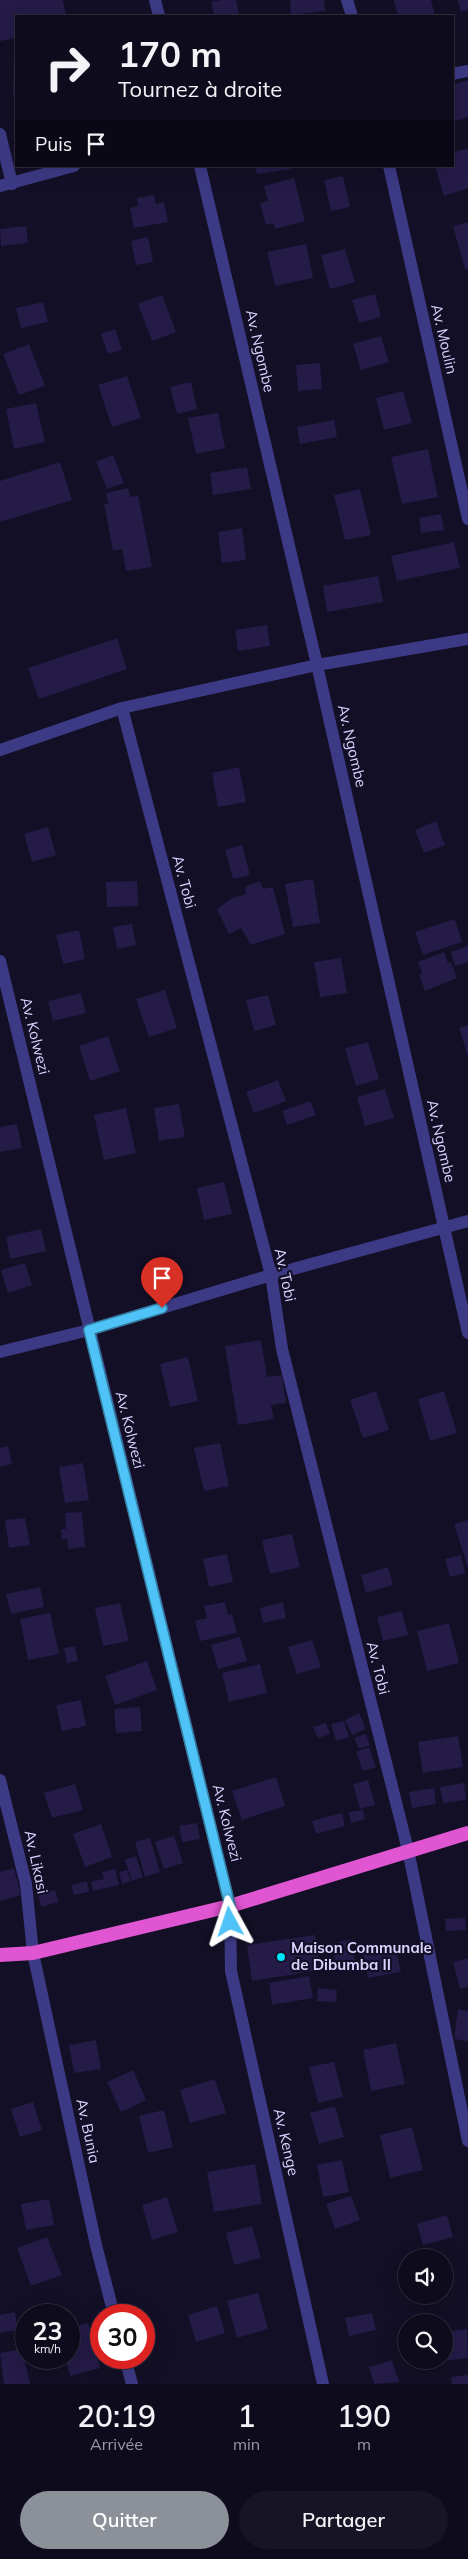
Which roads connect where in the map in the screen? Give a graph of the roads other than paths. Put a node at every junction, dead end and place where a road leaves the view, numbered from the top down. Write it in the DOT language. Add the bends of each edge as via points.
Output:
graph roads {
  1 [pos="155,0"];
  2 [pos="347,0"];
  3 [pos="159,15"];
  4 [pos="352,15"];
  5 [pos="468,71"];
  6 [pos="454,74"];
  7 [pos="0,134"];
  8 [pos="70,167"];
  9 [pos="200,167"];
  10 [pos="389,167"];
  11 [pos="6,185"];
  12 [pos="468,519"];
  13 [pos="468,639"];
  14 [pos="317,666"];
  15 [pos="122,708"];
  16 [pos="0,750"];
  17 [pos="0,961"];
  18 [pos="468,1221"];
  19 [pos="444,1226"];
  20 [pos="270,1275"];
  21 [pos="89,1330"];
  22 [pos="468,1333"];
  23 [pos="0,1352"];
  24 [pos="0,1780"];
  25 [pos="468,1833"];
  26 [pos="408,1850"];
  27 [pos="230,1906"];
  28 [pos="33,1953"];
  29 [pos="0,1955"];
  30 [pos="468,2141"];
  31 [pos="111,2304"];
  32 [pos="128,2369"];
  33 [pos="132,2384"];
  34 [pos="324,2384"];
  1 -- 3 [label="street"];
  2 -- 4 [label="street"];
  5 -- 6 [label="street"];
  7 -- 11 [label="street"];
  8 -- 11 [label="street"];
  9 -- 14 [label="street, Av. Ngombe"];
  10 -- 12 [label="street, Av. Moulin"];
  13 -- 14 [label="street"];
  14 -- 15 [label="street"];
  14 -- 19 [label="street, Av. Ngombe"];
  15 -- 16 [label="street"];
  15 -- 20 [label="street, Av. Tobi"];
  17 -- 21 [label="street, Av. Kolwezi"];
  18 -- 19 [label="street"];
  19 -- 20 [label="street"];
  19 -- 22 [label="street, Av. Ngombe"];
  20 -- 21 [label="street"];
  20 -- 26 [label="street, Av. Tobi" via="282,1349"];
  21 -- 23 [label="street"];
  21 -- 27 [label="street, Av. Kolwezi"];
  24 -- 28 [label="street, Av. Likasi" via="26,1884"];
  25 -- 26 [label="highway"];
  26 -- 27 [label="highway"];
  26 -- 30 [label="street, Av. Tobi"];
  27 -- 28 [label="highway"];
  27 -- 34 [label="street, Av. Kenge" via="231,1971"];
  28 -- 29 [label="highway"];
  28 -- 31 [label="street, Av. Bunia"];
  32 -- 33 [label="street"];
}
